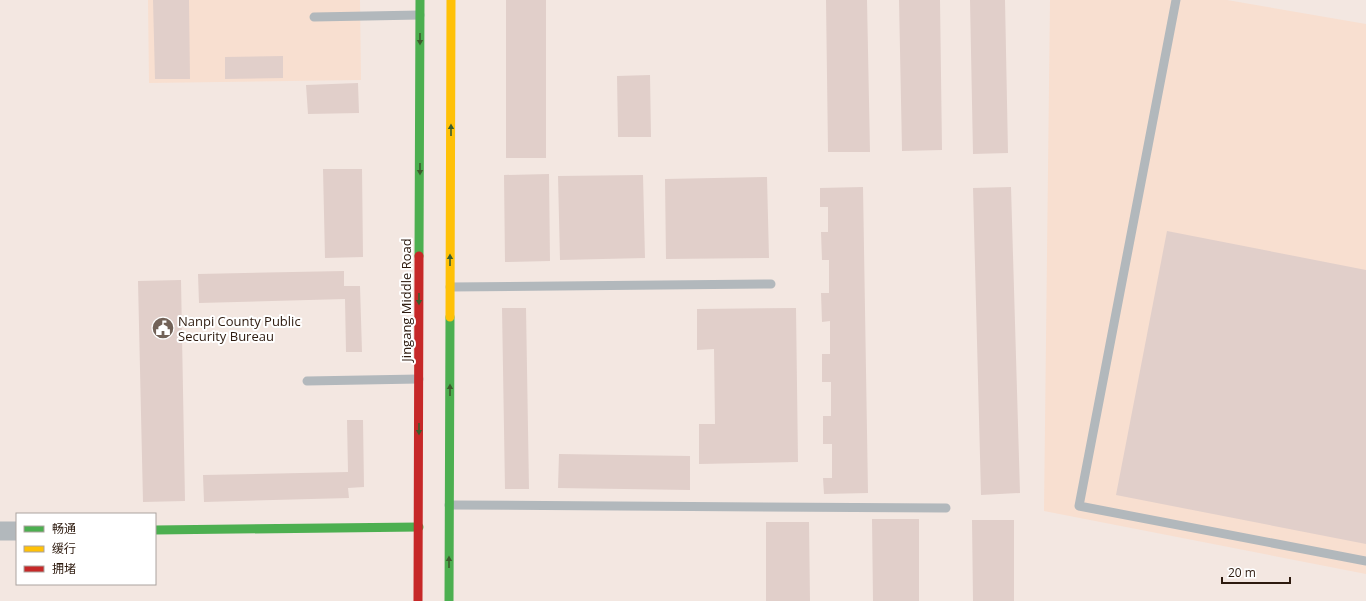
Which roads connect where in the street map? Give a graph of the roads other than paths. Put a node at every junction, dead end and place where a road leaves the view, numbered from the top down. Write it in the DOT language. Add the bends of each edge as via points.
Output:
graph roads {
  1 [pos="420,0"];
  2 [pos="451,0"];
  3 [pos="1176,0"];
  4 [pos="420,15"];
  5 [pos="314,17"];
  6 [pos="771,284"];
  7 [pos="450,287"];
  8 [pos="419,379"];
  9 [pos="307,381"];
  10 [pos="449,505"];
  11 [pos="946,508"];
  12 [pos="419,527"];
  13 [pos="156,530"];
  14 [pos="0,531"];
  15 [pos="16,531"];
  16 [pos="1366,562"];
  17 [pos="418,601"];
  18 [pos="449,601"];
  1 -- 4 [label="street, Jingang Middle Road"];
  7 -- 2 [label="street, one-way"];
  3 -- 16 [label="lane" via="1079,506"];
  4 -- 5 [label="lane"];
  4 -- 8 [label="street, Jingang Middle Road, one-way"];
  6 -- 7 [label="lane"];
  10 -- 7 [label="street, one-way"];
  8 -- 9 [label="lane"];
  8 -- 12 [label="street, Jingang Middle Road, one-way"];
  10 -- 11 [label="lane"];
  18 -- 10 [label="street, one-way"];
  12 -- 13 [label="street"];
  12 -- 17 [label="street, Jingang Middle Road"];
  14 -- 15 [label="street"];
}
